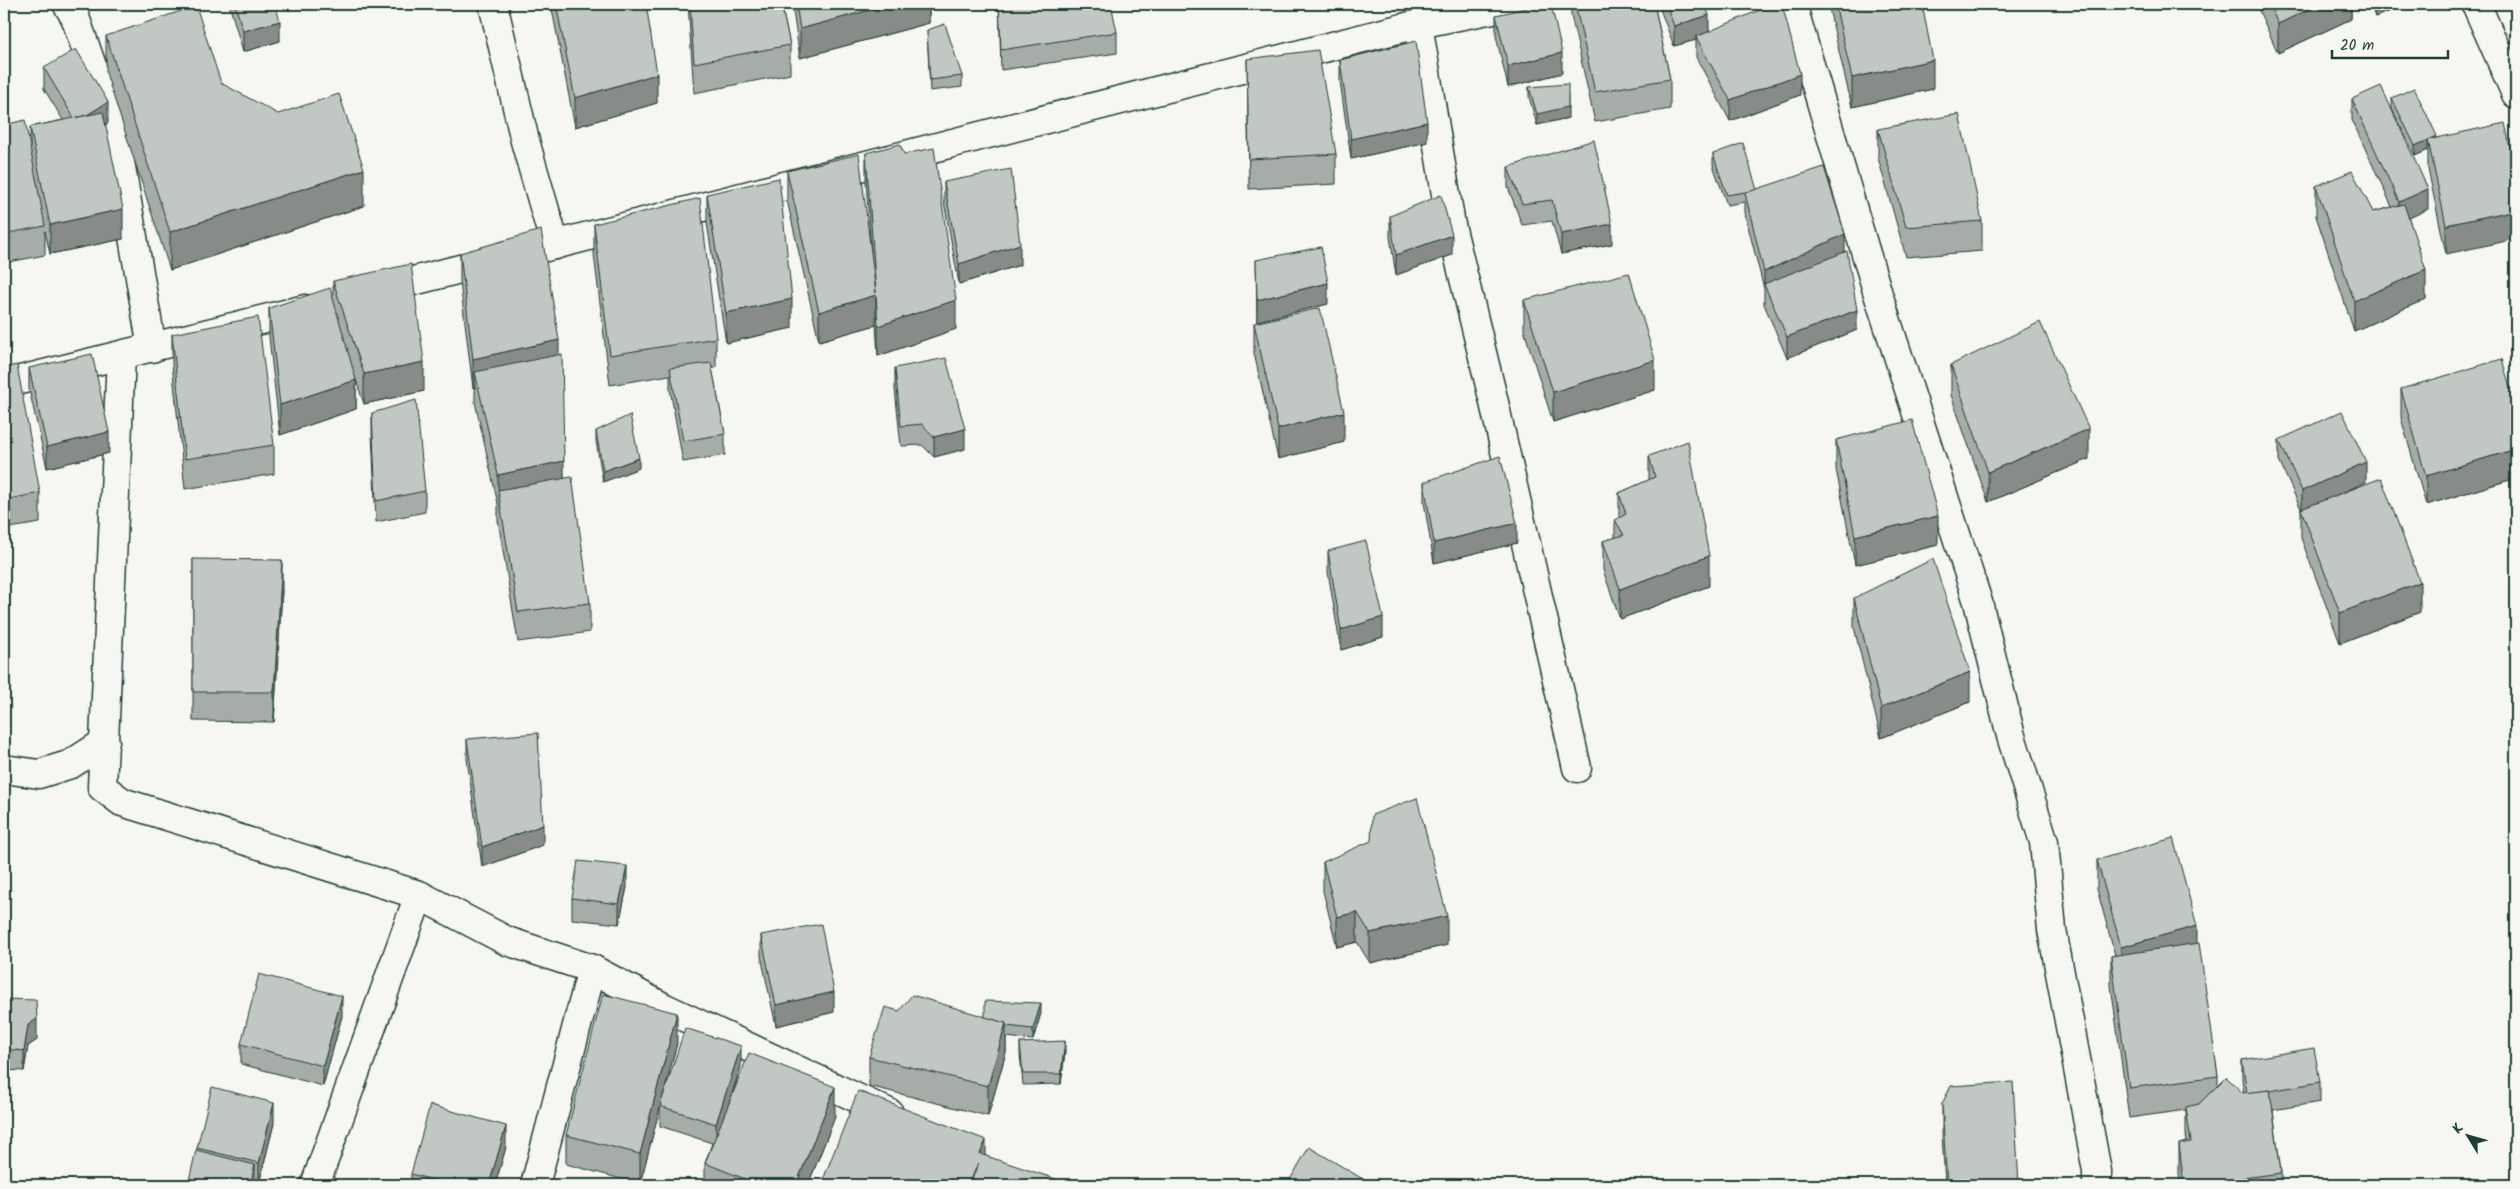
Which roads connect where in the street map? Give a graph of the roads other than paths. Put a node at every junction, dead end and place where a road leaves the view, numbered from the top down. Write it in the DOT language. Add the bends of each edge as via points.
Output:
graph roads {
  1 [pos="67,4"];
  2 [pos="493,4"];
  3 [pos="1518,4"];
  4 [pos="1792,4"];
  5 [pos="2476,4"];
  6 [pos="1418,24"];
  7 [pos="2516,94"];
  8 [pos="556,245"];
  9 [pos="354,296"];
  10 [pos="325,304"];
  11 [pos="152,348"];
  12 [pos="121,356"];
  13 [pos="4,384"];
  14 [pos="104,742"];
  15 [pos="1577,768"];
  16 [pos="4,769"];
  17 [pos="419,895"];
  18 [pos="592,969"];
  19 [pos="909,1122"];
  20 [pos="315,1185"];
  21 [pos="535,1185"];
  22 [pos="2097,1185"];
  1 -- 11 [label="street" via="75,17 114,132"];
  2 -- 8 [label="street" via="525,141"];
  3 -- 6 [label="street"];
  4 -- 22 [label="street" via="1878,294 1978,602 2011,736 2044,842 2052,930"];
  5 -- 7 [label="street"];
  6 -- 8 [label="street"];
  6 -- 15 [label="street" via="1451,225"];
  8 -- 9 [label="street"];
  10 -- 11 [label="street"];
  11 -- 12 [label="street"];
  12 -- 13 [label="street"];
  12 -- 14 [label="street"];
  14 -- 16 [label="street" via="71,764 39,774"];
  14 -- 17 [label="street" via="102,787 122,802"];
  17 -- 18 [label="street" via="507,941"];
  17 -- 20 [label="street"];
  18 -- 19 [label="street" via="665,1008"];
  18 -- 21 [label="street"];
}
